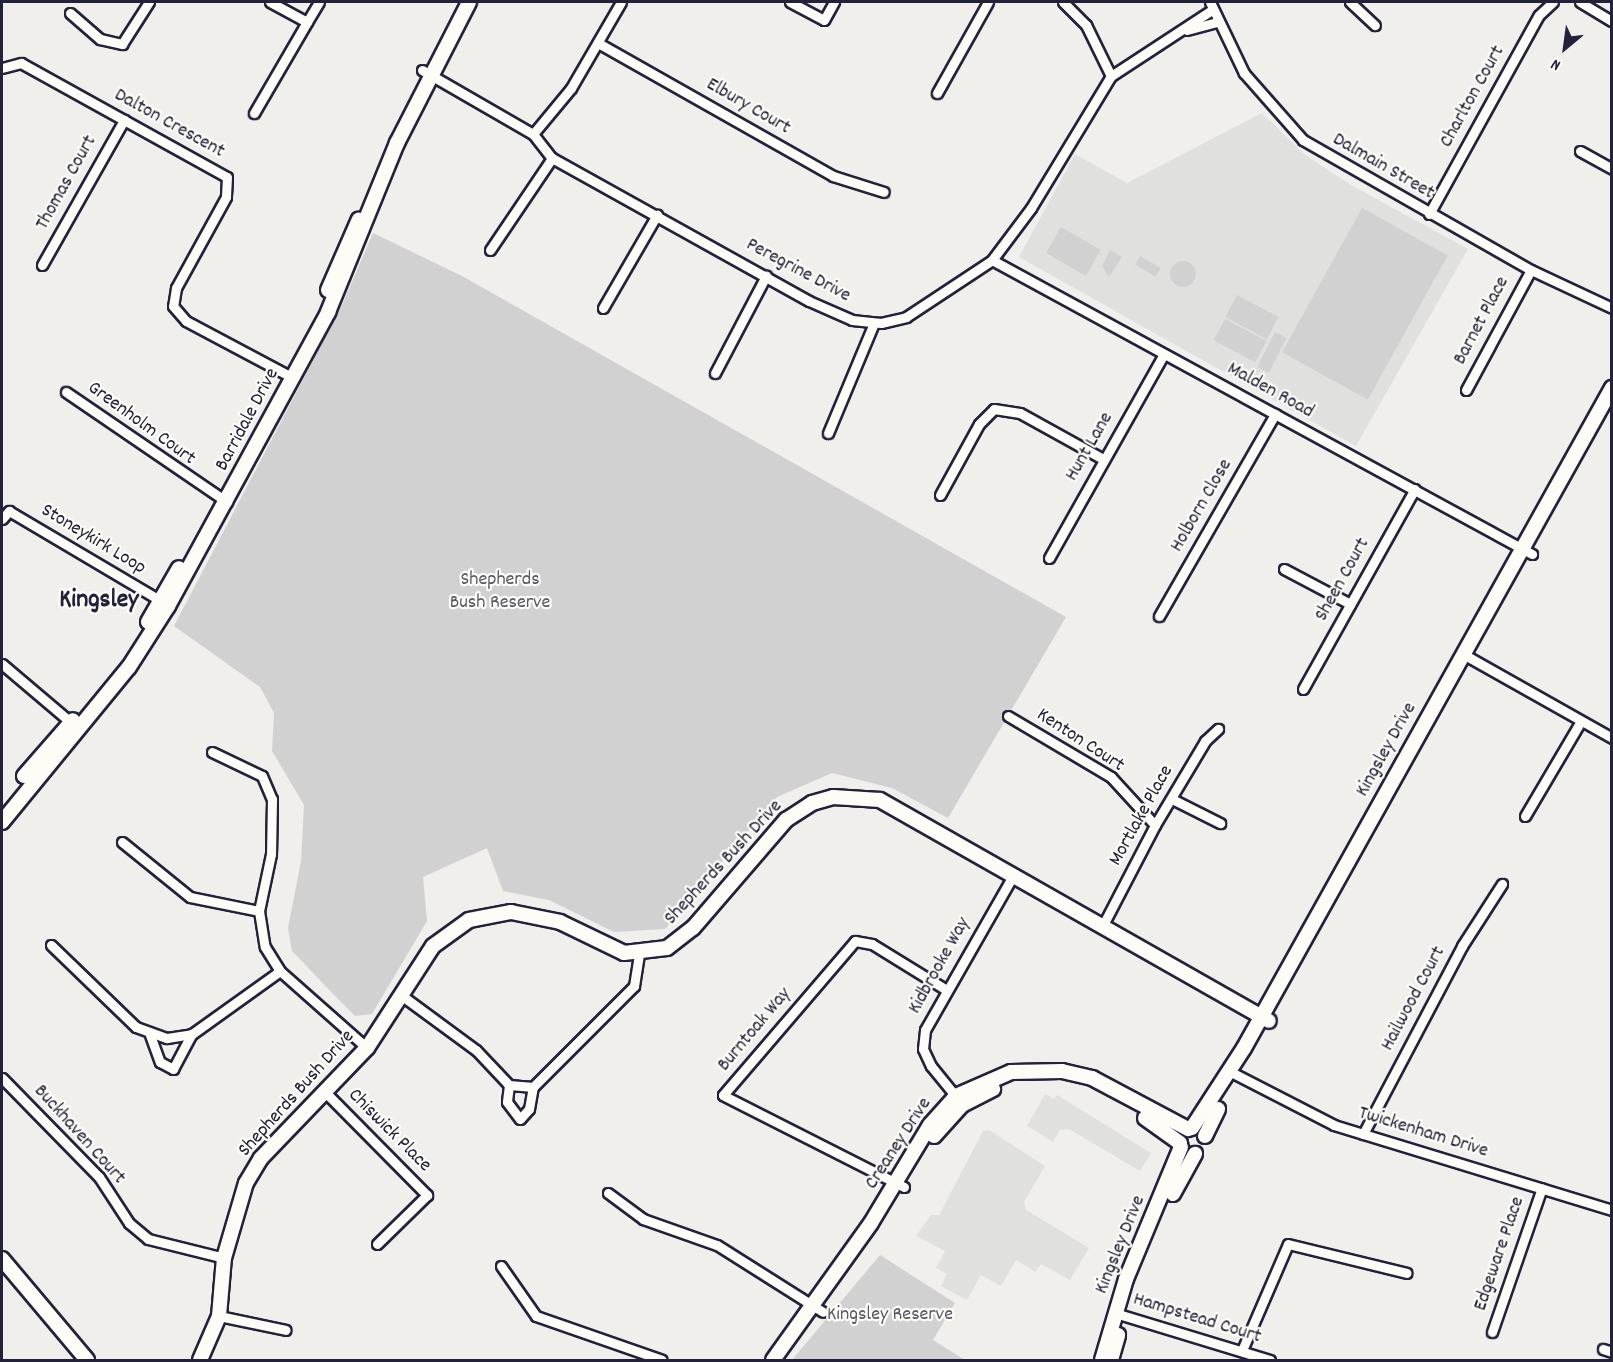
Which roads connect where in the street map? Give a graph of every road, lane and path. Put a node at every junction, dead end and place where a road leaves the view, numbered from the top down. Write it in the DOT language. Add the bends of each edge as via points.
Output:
graph roads {
  1 [pos="149,2"];
  2 [pos="270,2"];
  3 [pos="319,2"];
  4 [pos="459,2"];
  5 [pos="469,2"];
  6 [pos="621,2"];
  7 [pos="790,2"];
  8 [pos="834,2"];
  9 [pos="988,2"];
  10 [pos="1064,2"];
  11 [pos="1350,2"];
  12 [pos="1553,2"];
  13 [pos="1580,2"];
  14 [pos="1211,6"];
  15 [pos="70,13"];
  16 [pos="1611,21"];
  17 [pos="307,22"];
  18 [pos="1216,22"];
  19 [pos="1375,25"];
  20 [pos="1187,30"];
  21 [pos="598,43"];
  22 [pos="2,68"];
  23 [pos="426,72"];
  24 [pos="1111,76"];
  25 [pos="937,93"];
  26 [pos="254,113"];
  27 [pos="124,120"];
  28 [pos="533,134"];
  29 [pos="1580,151"];
  30 [pos="552,158"];
  31 [pos="1611,170"];
  32 [pos="884,192"];
  33 [pos="1429,214"];
  34 [pos="657,215"];
  35 [pos="490,250"];
  36 [pos="992,260"];
  37 [pos="42,265"];
  38 [pos="1531,270"];
  39 [pos="766,276"];
  40 [pos="1594,302"];
  41 [pos="603,308"];
  42 [pos="1611,308"];
  43 [pos="1611,315"];
  44 [pos="874,323"];
  45 [pos="1164,354"];
  46 [pos="715,373"];
  47 [pos="290,377"];
  48 [pos="1611,388"];
  49 [pos="1466,390"];
  50 [pos="66,392"];
  51 [pos="1611,409"];
  52 [pos="1275,414"];
  53 [pos="828,433"];
  54 [pos="1103,459"];
  55 [pos="1415,489"];
  56 [pos="940,495"];
  57 [pos="223,500"];
  58 [pos="2,519"];
  59 [pos="1528,552"];
  60 [pos="1049,558"];
  61 [pos="1284,569"];
  62 [pos="164,603"];
  63 [pos="1350,604"];
  64 [pos="1159,616"];
  65 [pos="1466,657"];
  66 [pos="2,664"];
  67 [pos="1303,689"];
  68 [pos="1008,716"];
  69 [pos="1581,721"];
  70 [pos="74,726"];
  71 [pos="1218,729"];
  72 [pos="1611,738"];
  73 [pos="213,752"];
  74 [pos="1172,799"];
  75 [pos="2,815"];
  76 [pos="1525,816"];
  77 [pos="1220,823"];
  78 [pos="1155,825"];
  79 [pos="122,842"];
  80 [pos="1013,876"];
  81 [pos="1502,884"];
  82 [pos="259,911"];
  83 [pos="1103,925"];
  84 [pos="51,945"];
  85 [pos="639,954"];
  86 [pos="280,972"];
  87 [pos="945,990"];
  88 [pos="401,995"];
  89 [pos="1268,1015"];
  90 [pos="192,1034"];
  91 [pos="150,1035"];
  92 [pos="367,1048"];
  93 [pos="1235,1074"];
  94 [pos="2,1078"];
  95 [pos="509,1085"];
  96 [pos="532,1087"];
  97 [pos="326,1093"];
  98 [pos="959,1100"];
  99 [pos="1190,1129"];
  100 [pos="1363,1134"];
  101 [pos="1205,1136"];
  102 [pos="1181,1145"];
  103 [pos="1195,1154"];
  104 [pos="900,1185"];
  105 [pos="1542,1188"];
  106 [pos="608,1193"];
  107 [pos="1611,1210"];
  108 [pos="377,1244"];
  109 [pos="224,1258"];
  110 [pos="2,1259"];
  111 [pos="501,1266"];
  112 [pos="1407,1273"];
  113 [pos="2,1274"];
  114 [pos="819,1310"];
  115 [pos="1119,1315"];
  116 [pos="219,1316"];
  117 [pos="285,1330"];
  118 [pos="1492,1332"];
  119 [pos="1243,1348"];
  120 [pos="74,1360"];
  121 [pos="87,1360"];
  122 [pos="201,1360"];
  123 [pos="662,1360"];
  124 [pos="773,1360"];
  125 [pos="785,1360"];
  126 [pos="1102,1360"];
  127 [pos="1111,1360"];
  128 [pos="1270,1360"];
  1 -- 15 [label="street" via="122,44 99,39"];
  2 -- 17 [label="street"];
  3 -- 17 [label="street"];
  4 -- 23 [label="street, Barridale Drive"];
  5 -- 23 [label="street, Barridale Drive"];
  6 -- 21 [label="street"];
  7 -- 8 [label="street" via="824,20"];
  9 -- 25 [label="street"];
  10 -- 24 [label="street" via="1086,25"];
  11 -- 19 [label="street"];
  12 -- 33 [label="street, Charlton Court" via="1539,15"];
  13 -- 16 [label="street"];
  14 -- 18 [label="street, Dalmain Street"];
  14 -- 20 [label="street, Peregrine Drive"];
  17 -- 26 [label="street"];
  18 -- 20 [label="street, Peregrine Drive"];
  18 -- 33 [label="street, Dalmain Street" via="1244,73 1303,140"];
  20 -- 24 [label="street, Peregrine Drive"];
  21 -- 28 [label="street" via="550,118"];
  21 -- 32 [label="street, Elbury Court" via="833,176"];
  22 -- 27 [label="street, Dalton Crescent" via="21,63"];
  23 -- 28 [label="street, Peregrine Drive"];
  23 -- 47 [label="street, Barridale Drive" via="356,251"];
  24 -- 36 [label="street, Peregrine Drive" via="1031,208"];
  27 -- 37 [label="street, Thomas Court"];
  27 -- 47 [label="street, Dalton Crescent" via="227,177 226,197 176,288 177,312"];
  28 -- 30 [label="street, Peregrine Drive"];
  29 -- 31 [label="street"];
  30 -- 34 [label="street, Peregrine Drive"];
  30 -- 35 [label="street"];
  33 -- 38 [label="street, Dalmain Street"];
  34 -- 39 [label="street, Peregrine Drive"];
  34 -- 41 [label="street"];
  36 -- 44 [label="street, Peregrine Drive" via="906,317"];
  36 -- 45 [label="street, Malden Road"];
  38 -- 40 [label="street, Dalmain Street"];
  38 -- 49 [label="street, Barnet Place"];
  39 -- 44 [label="street, Peregrine Drive" via="852,320"];
  39 -- 46 [label="street"];
  40 -- 42 [label="street, Dalmain Street"];
  40 -- 43 [label="street, Dalmain Street"];
  44 -- 53 [label="street"];
  45 -- 52 [label="street, Malden Road"];
  45 -- 54 [label="street, Hunt Lane"];
  47 -- 57 [label="street, Barridale Drive"];
  48 -- 59 [label="street, Kingsley Drive"];
  50 -- 57 [label="street, Greenholm Court"];
  51 -- 59 [label="street, Kingsley Drive"];
  52 -- 55 [label="street, Malden Road"];
  52 -- 64 [label="street, Holborn Close"];
  54 -- 56 [label="street" via="1020,413 994,409 979,424"];
  54 -- 60 [label="street, Hunt Lane"];
  55 -- 59 [label="street, Malden Road"];
  55 -- 63 [label="street, Sheen Court"];
  57 -- 62 [label="street, Barridale Drive"];
  58 -- 62 [label="street, Stoneykirk Loop" via="9,511"];
  59 -- 65 [label="street, Kingsley Drive"];
  61 -- 63 [label="street"];
  62 -- 70 [label="street, Barridale Drive" via="129,667"];
  63 -- 67 [label="street, Sheen Court"];
  65 -- 69 [label="street"];
  65 -- 89 [label="street, Kingsley Drive"];
  66 -- 70 [label="street"];
  68 -- 78 [label="street, Kenton Court" via="1111,777"];
  69 -- 72 [label="street"];
  69 -- 76 [label="street"];
  70 -- 75 [label="street, Barridale Drive"];
  71 -- 74 [label="street, Mortlake Place" via="1204,741"];
  73 -- 82 [label="street" via="262,776 272,799 271,854"];
  74 -- 77 [label="street"];
  74 -- 78 [label="street, Mortlake Place"];
  78 -- 83 [label="street, Mortlake Place"];
  79 -- 82 [label="street" via="190,897"];
  80 -- 83 [label="street, Shepherds Bush Drive"];
  80 -- 85 [label="street, Shepherds Bush Drive" via="880,800 833,797 786,820 678,942"];
  80 -- 87 [label="street, Kidbrooke Way"];
  81 -- 100 [label="street, Hailwood Court" via="1462,946"];
  82 -- 86 [label="street" via="265,947"];
  83 -- 89 [label="street, Shepherds Bush Drive"];
  84 -- 91 [label="street"];
  85 -- 88 [label="street, Shepherds Bush Drive" via="612,950 544,916 494,913 453,929 428,953"];
  85 -- 96 [label="street" via="634,986"];
  86 -- 90 [label="street"];
  86 -- 92 [label="street"];
  87 -- 98 [label="street, Kidbrooke Way" via="925,1030 923,1049"];
  87 -- 104 [label="street, Burntoak Way" via="872,944 855,941 723,1095"];
  88 -- 92 [label="street, Shepherds Bush Drive"];
  88 -- 95 [label="street" via="476,1050"];
  89 -- 93 [label="street, Kingsley Drive"];
  90 -- 91 [label="street"];
  90 -- 91 [label="street" via="173,1069 160,1062"];
  92 -- 97 [label="street, Shepherds Bush Drive"];
  93 -- 99 [label="street, Kingsley Drive"];
  93 -- 100 [label="street, Twickenham Drive" via="1312,1117"];
  93 -- 101 [label="street, Kingsley Drive"];
  94 -- 109 [label="street, Buckhaven Court" via="99,1178 129,1223 148,1239"];
  95 -- 96 [label="street"];
  95 -- 96 [label="street" via="507,1102 520,1119 529,1108"];
  97 -- 108 [label="street, Chiswick Place" via="427,1195"];
  97 -- 109 [label="street, Shepherds Bush Drive" via="261,1158 246,1183"];
  98 -- 99 [label="street, Creaney Drive" via="1011,1072 1062,1071 1092,1078"];
  98 -- 102 [label="street, Creaney Drive" via="1014,1081 1061,1079 1101,1092"];
  98 -- 104 [label="street, Creaney Drive" via="930,1125"];
  99 -- 101 [label="street, Creaney Drive"];
  99 -- 102 [label="street, Kingsley Drive"];
  100 -- 105 [label="street, Twickenham Drive"];
  101 -- 103 [label="street, Kingsley Drive" via="1204,1148"];
  102 -- 103 [label="street, Creaney Drive"];
  102 -- 115 [label="street, Kingsley Drive"];
  103 -- 115 [label="street, Kingsley Drive" via="1150,1241"];
  104 -- 114 [label="street, Creaney Drive"];
  105 -- 107 [label="street, Twickenham Drive"];
  105 -- 118 [label="street, Edgeware Place"];
  106 -- 114 [label="street" via="643,1219 717,1245"];
  109 -- 116 [label="street, Shepherds Bush Drive"];
  110 -- 121 [label="street"];
  111 -- 123 [label="street" via="536,1316"];
  112 -- 119 [label="street" via="1288,1244"];
  113 -- 120 [label="street"];
  114 -- 124 [label="street, Creaney Drive"];
  114 -- 125 [label="street, Creaney Drive"];
  115 -- 119 [label="street, Hampstead Court"];
  115 -- 126 [label="street, Kingsley Drive"];
  115 -- 127 [label="street, Kingsley Drive"];
  116 -- 117 [label="street"];
  116 -- 122 [label="street, Shepherds Bush Drive"];
  119 -- 128 [label="street, Hampstead Court"];
}
